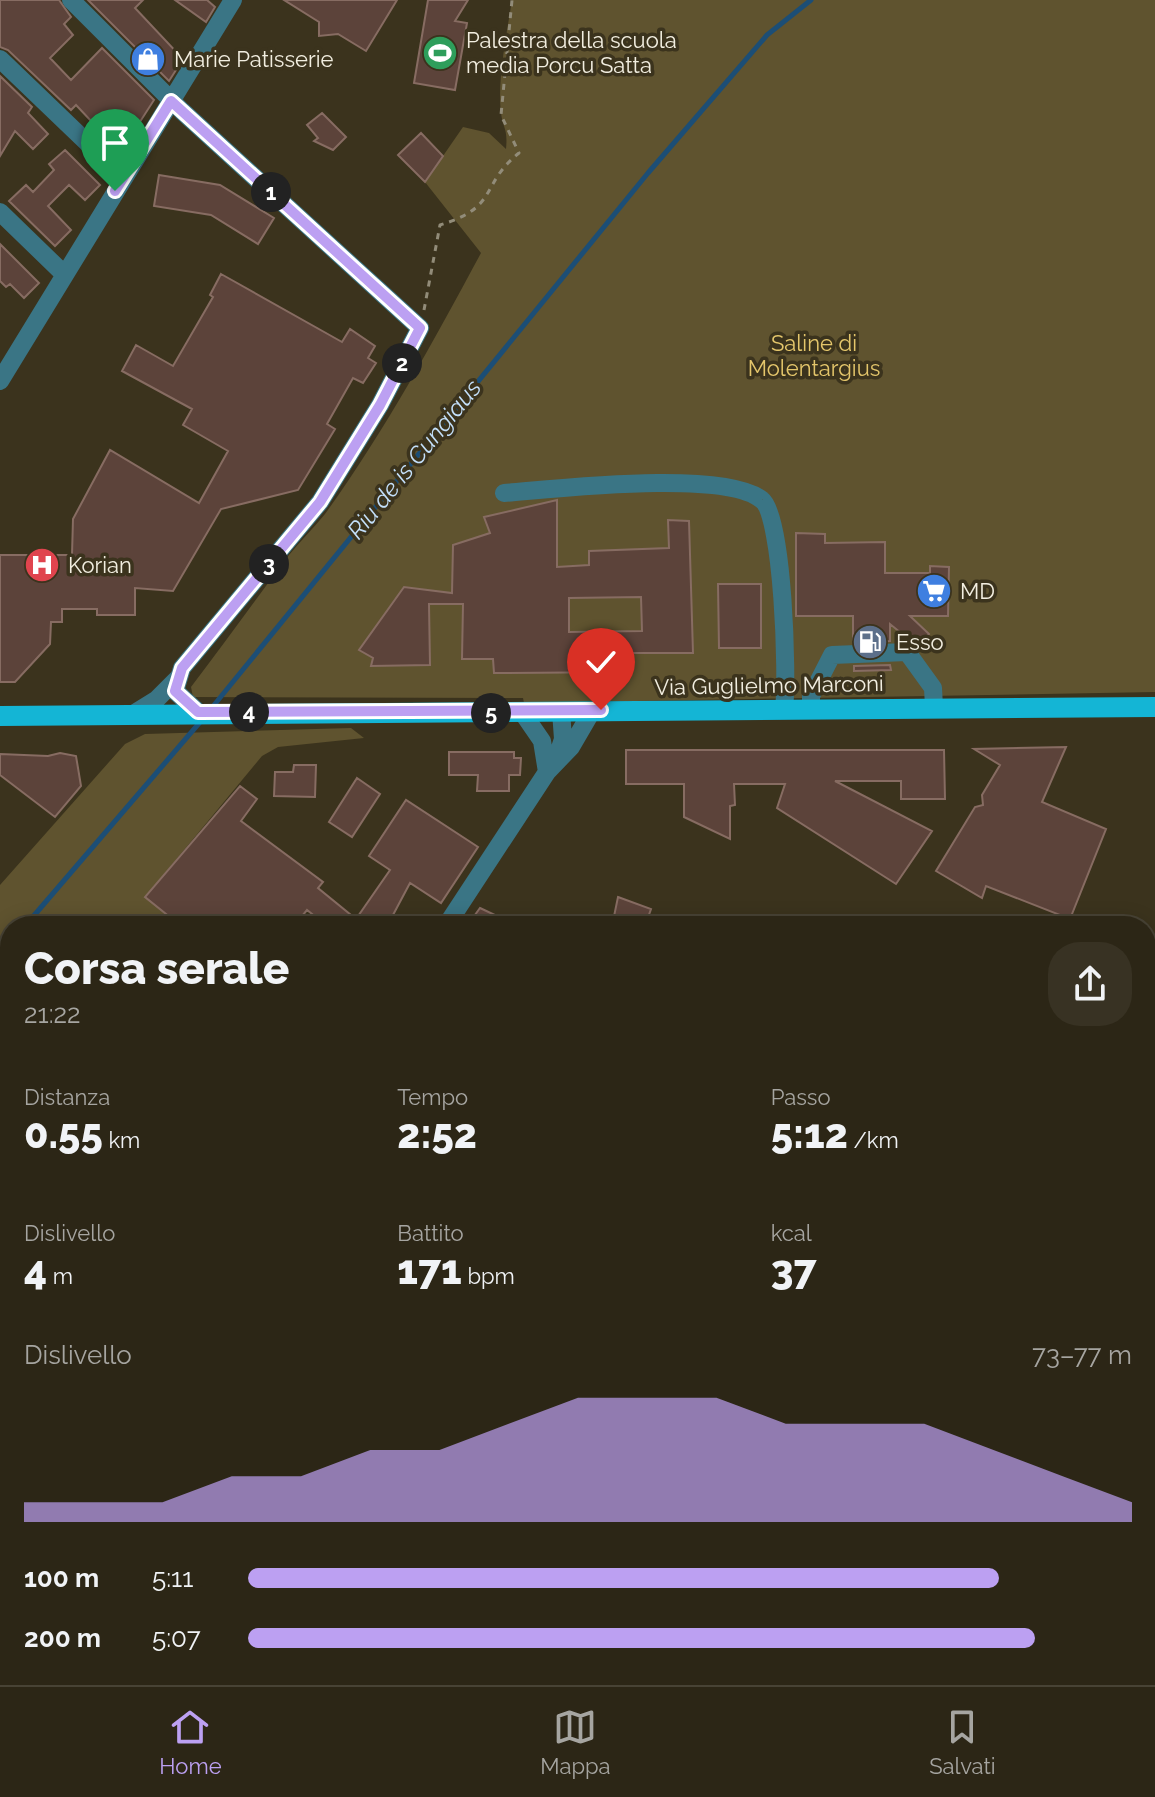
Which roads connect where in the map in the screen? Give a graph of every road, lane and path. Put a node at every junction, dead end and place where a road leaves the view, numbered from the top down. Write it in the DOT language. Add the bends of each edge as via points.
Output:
graph roads {
  1 [pos="71,0"];
  2 [pos="233,0"];
  3 [pos="512,0"];
  4 [pos="0,59"];
  5 [pos="171,101"];
  6 [pos="124,178"];
  7 [pos="0,212"];
  8 [pos="64,274"];
  9 [pos="420,328"];
  10 [pos="1,377"];
  11 [pos="504,493"];
  12 [pos="178,678"];
  13 [pos="190,706"];
  14 [pos="934,707"];
  15 [pos="1155,707"];
  16 [pos="784,709"];
  17 [pos="811,709"];
  18 [pos="561,711"];
  19 [pos="592,711"];
  20 [pos="522,712"];
  21 [pos="142,713"];
  22 [pos="0,716"];
  23 [pos="551,768"];
  24 [pos="453,916"];
  1 -- 5 [label="street"];
  2 -- 5 [label="street"];
  3 -- 9 [label="path" via="501,115 519,153 505,164 481,207 469,217 440,225"];
  4 -- 6 [label="street"];
  5 -- 6 [label="street"];
  5 -- 9 [label="street"];
  6 -- 8 [label="street"];
  7 -- 8 [label="street"];
  8 -- 10 [label="street"];
  9 -- 12 [label="street" via="320,502"];
  11 -- 16 [label="street" via="648,481 744,490 764,500 773,517 782,597"];
  12 -- 13 [label="street" via="175,691"];
  12 -- 21 [label="street"];
  13 -- 20 [label="main road, Via Guglielmo Marconi"];
  13 -- 21 [label="main road, Via Guglielmo Marconi"];
  14 -- 15 [label="main road, Via Guglielmo Marconi"];
  14 -- 17 [label="main road, Via Guglielmo Marconi"];
  14 -- 17 [label="street" via="933,688 907,652 832,655 811,696"];
  16 -- 17 [label="main road, Via Guglielmo Marconi"];
  16 -- 19 [label="main road, Via Guglielmo Marconi"];
  18 -- 19 [label="main road, Via Guglielmo Marconi"];
  18 -- 20 [label="main road, Via Guglielmo Marconi"];
  18 -- 23 [label="street" via="563,739"];
  19 -- 23 [label="street"];
  20 -- 23 [label="street" via="542,741"];
  21 -- 22 [label="main road, Via Guglielmo Marconi"];
  23 -- 24 [label="street"];
}
